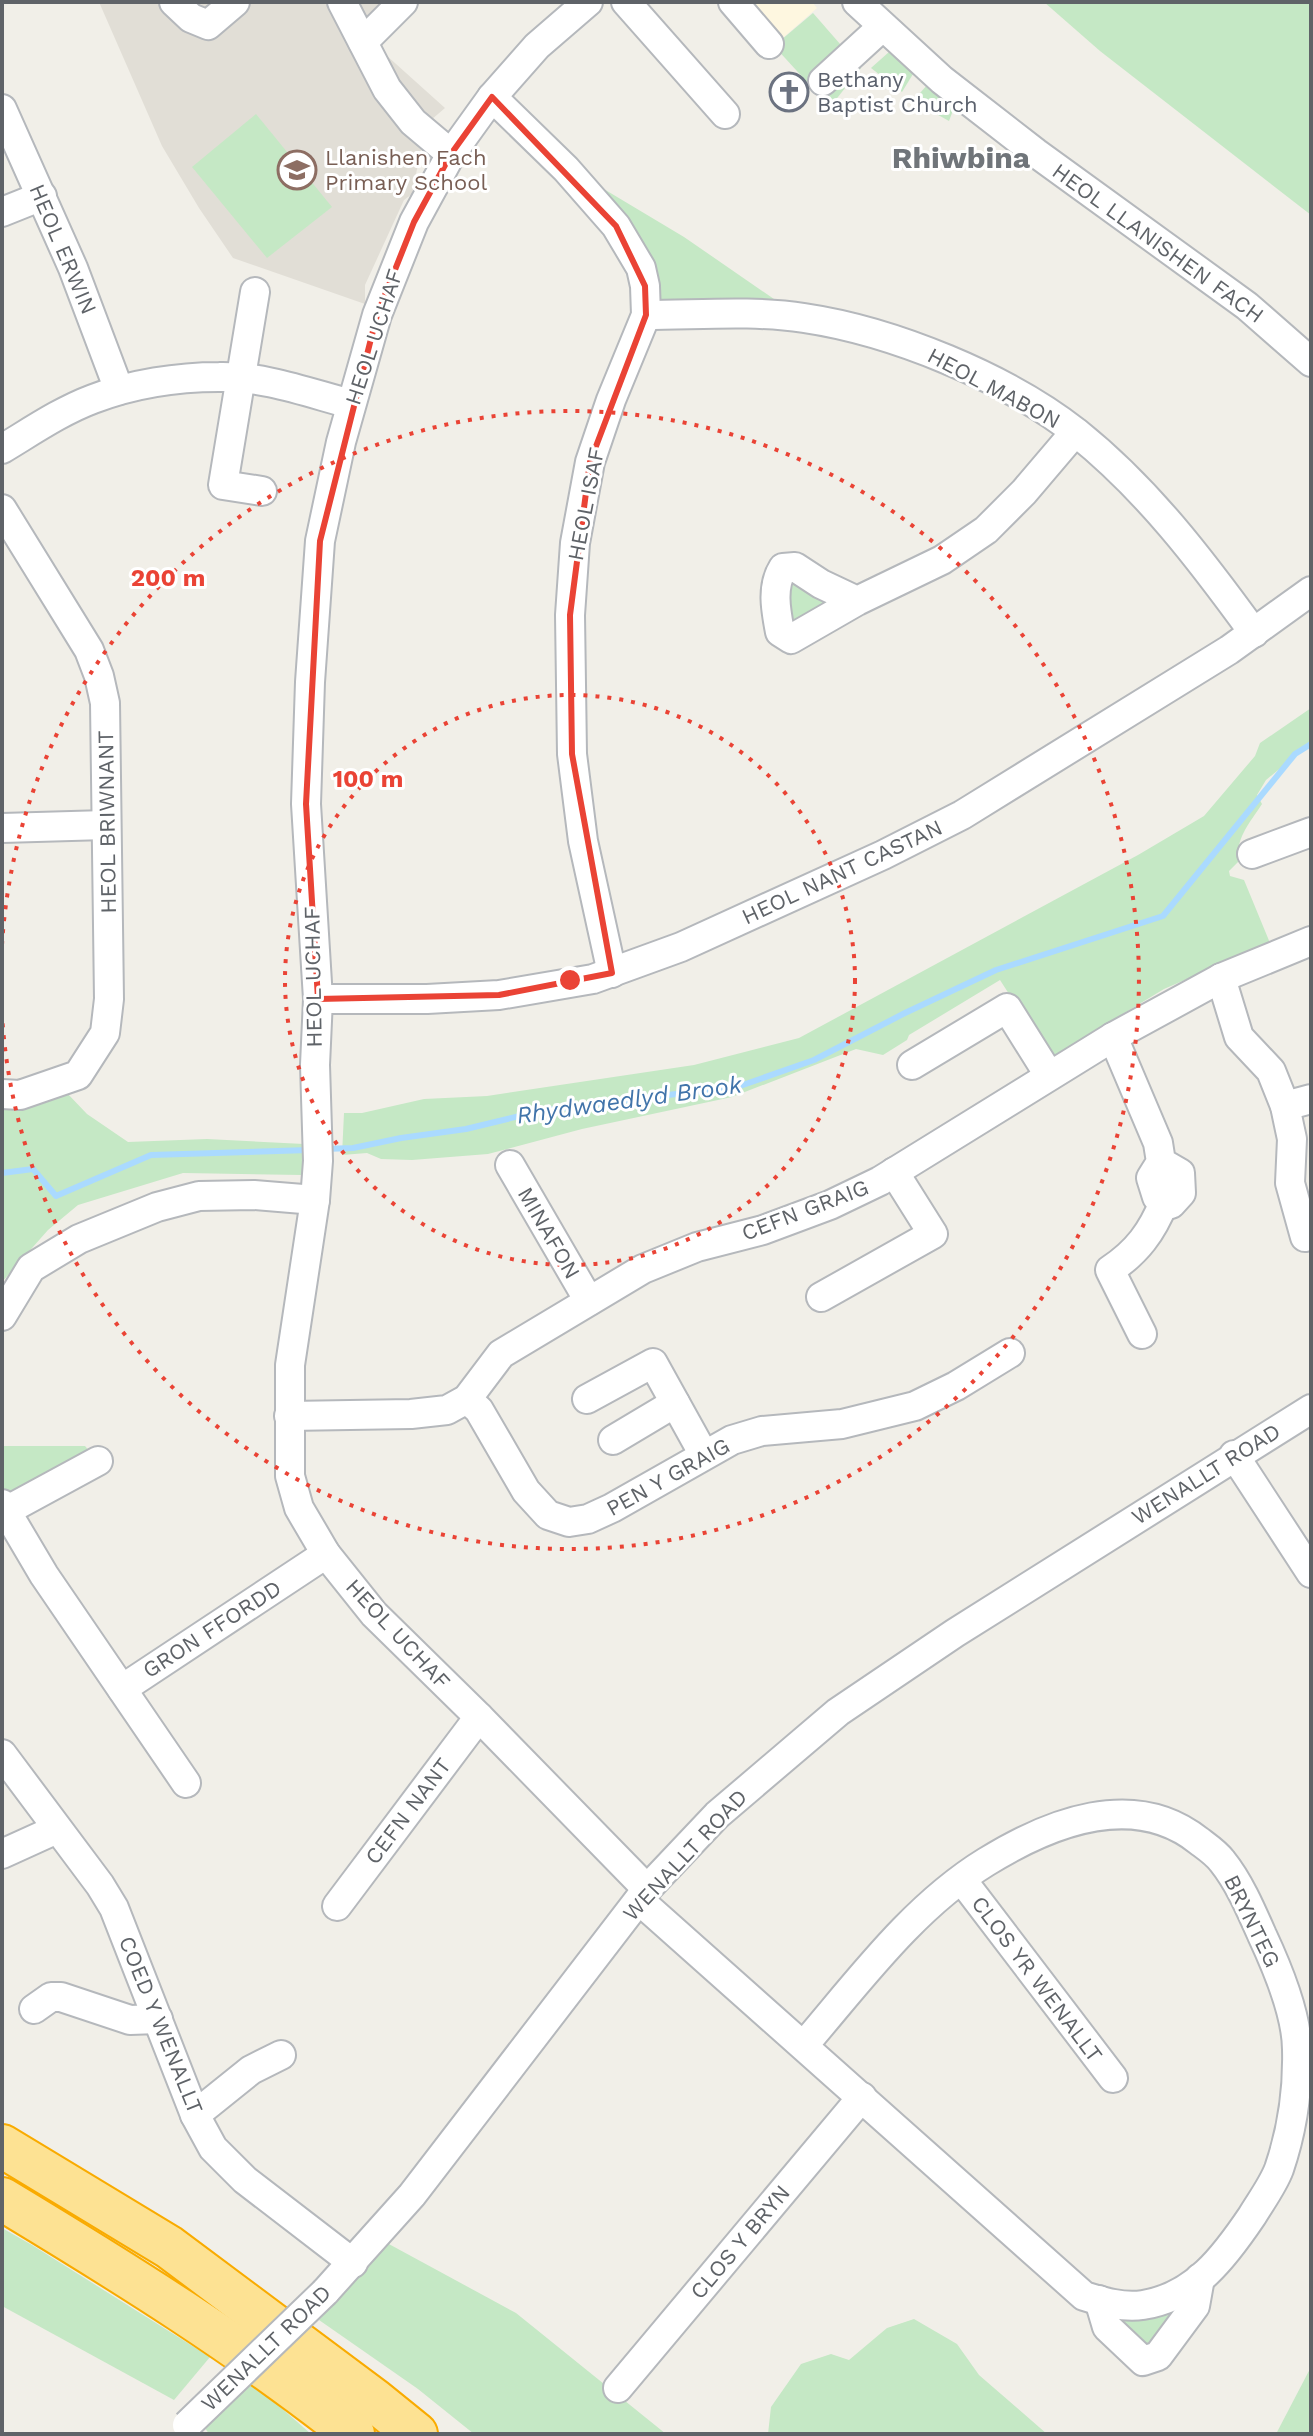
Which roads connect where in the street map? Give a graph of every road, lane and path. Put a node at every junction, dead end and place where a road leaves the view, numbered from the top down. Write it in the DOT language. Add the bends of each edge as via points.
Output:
graph roads {
  1 [pos="174,2"];
  2 [pos="235,2"];
  3 [pos="342,2"];
  4 [pos="403,2"];
  5 [pos="588,2"];
  6 [pos="626,2"];
  7 [pos="733,2"];
  8 [pos="857,2"];
  9 [pos="882,27"];
  10 [pos="363,42"];
  11 [pos="769,44"];
  12 [pos="823,81"];
  13 [pos="492,97"];
  14 [pos="2,109"];
  15 [pos="725,114"];
  16 [pos="451,154"];
  17 [pos="42,196"];
  18 [pos="2,212"];
  19 [pos="255,292"];
  20 [pos="646,315"];
  21 [pos="1311,362"];
  22 [pos="242,379"];
  23 [pos="119,390"];
  24 [pos="351,404"];
  25 [pos="1075,432"];
  26 [pos="2,449"];
  27 [pos="262,491"];
  28 [pos="2,509"];
  29 [pos="1311,591"];
  30 [pos="857,601"];
  31 [pos="1254,633"];
  32 [pos="106,825"];
  33 [pos="2,828"];
  34 [pos="1311,832"];
  35 [pos="1252,854"];
  36 [pos="1311,941"];
  37 [pos="612,973"];
  38 [pos="1221,978"];
  39 [pos="318,999"];
  40 [pos="1113,1037"];
  41 [pos="912,1065"];
  42 [pos="1049,1075"];
  43 [pos="2,1094"];
  44 [pos="1298,1103"];
  45 [pos="510,1165"];
  46 [pos="894,1172"];
  47 [pos="315,1200"];
  48 [pos="1305,1237"];
  49 [pos="821,1297"];
  50 [pos="589,1301"];
  51 [pos="2,1316"];
  52 [pos="1142,1334"];
  53 [pos="1010,1353"];
  54 [pos="467,1399"];
  55 [pos="587,1399"];
  56 [pos="675,1403"];
  57 [pos="1311,1409"];
  58 [pos="289,1416"];
  59 [pos="613,1440"];
  60 [pos="704,1455"];
  61 [pos="1234,1455"];
  62 [pos="98,1461"];
  63 [pos="4,1508"];
  64 [pos="326,1554"];
  65 [pos="1311,1573"];
  66 [pos="122,1689"];
  67 [pos="479,1717"];
  68 [pos="2,1754"];
  69 [pos="186,1783"];
  70 [pos="57,1829"];
  71 [pos="2,1854"];
  72 [pos="962,1880"];
  73 [pos="643,1894"];
  74 [pos="337,1906"];
  75 [pos="34,2009"];
  76 [pos="158,2019"];
  77 [pos="804,2045"];
  78 [pos="281,2055"];
  79 [pos="1113,2078"];
  80 [pos="862,2097"];
  81 [pos="195,2115"];
  82 [pos="2,2146"];
  83 [pos="2,2199"];
  84 [pos="353,2263"];
  85 [pos="1200,2278"];
  86 [pos="1099,2300"];
  87 [pos="618,2388"];
  88 [pos="182,2430"];
  89 [pos="353,2434"];
  90 [pos="416,2434"];
  1 -- 2 [label="street" via="208,25"];
  3 -- 10 [label="street"];
  4 -- 10 [label="street"];
  5 -- 13 [label="street, HEOL UCHAF" via="537,46"];
  6 -- 15 [label="street"];
  7 -- 11 [label="street"];
  8 -- 9 [label="street, HEOL LLANISHEN FACH"];
  9 -- 12 [label="street"];
  9 -- 21 [label="street, HEOL LLANISHEN FACH" via="942,80 1247,306"];
  10 -- 16 [label="street" via="387,89 413,122"];
  13 -- 16 [label="street, HEOL UCHAF"];
  13 -- 20 [label="street, HEOL ISAF" via="616,226 641,268"];
  14 -- 17 [label="street, HEOL ERWIN"];
  16 -- 24 [label="street, HEOL UCHAF" via="414,222 382,302"];
  17 -- 18 [label="street"];
  17 -- 23 [label="street, HEOL ERWIN"];
  19 -- 22 [label="street"];
  20 -- 25 [label="street, HEOL MABON" via="772,314 891,338 974,372"];
  20 -- 37 [label="street, HEOL ISAF" via="590,462 575,543 570,615 572,754 583,841"];
  22 -- 23 [label="street" via="149,383"];
  22 -- 24 [label="street"];
  22 -- 27 [label="street" via="223,485"];
  23 -- 26 [label="street" via="68,410"];
  24 -- 39 [label="street, HEOL UCHAF" via="320,541 310,682 306,804"];
  25 -- 30 [label="street" via="986,530 942,560"];
  25 -- 31 [label="street, HEOL MABON" via="1163,516"];
  28 -- 32 [label="street, HEOL BRIWNANT" via="89,650 99,676 105,703"];
  29 -- 31 [label="street, HEOL NANT CASTAN"];
  31 -- 37 [label="street, HEOL NANT CASTAN" via="962,815 779,904"];
  32 -- 33 [label="street"];
  32 -- 43 [label="street, HEOL BRIWNANT" via="105,1033 78,1075 20,1095"];
  34 -- 35 [label="street"];
  36 -- 38 [label="street, CEFN GRAIG"];
  37 -- 39 [label="street, HEOL NANT CASTAN" via="499,995"];
  38 -- 40 [label="street, CEFN GRAIG"];
  38 -- 44 [label="street" via="1239,1037"];
  39 -- 47 [label="street, HEOL UCHAF"];
  40 -- 42 [label="street, CEFN GRAIG"];
  40 -- 52 [label="street" via="1158,1143 1161,1162 1151,1178 1164,1202 1153,1229 1131,1256 1110,1270"];
  41 -- 42 [label="street" via="1007,1008"];
  42 -- 46 [label="street, CEFN GRAIG"];
  44 -- 48 [label="street" via="1290,1183"];
  45 -- 50 [label="street, MINAFON"];
  46 -- 49 [label="street" via="933,1234"];
  46 -- 50 [label="street, CEFN GRAIG" via="817,1210 643,1269"];
  47 -- 51 [label="street" via="199,1196 157,1207 79,1239 31,1268"];
  47 -- 58 [label="street, HEOL UCHAF" via="290,1365"];
  50 -- 54 [label="street, CEFN GRAIG" via="501,1354"];
  53 -- 60 [label="street, PEN Y GRAIG" via="915,1406 842,1424 762,1431"];
  54 -- 58 [label="street" via="447,1410 411,1414"];
  54 -- 60 [label="street, PEN Y GRAIG" via="479,1410 526,1491 548,1515 569,1522 612,1508"];
  55 -- 56 [label="street" via="653,1363"];
  56 -- 59 [label="street"];
  56 -- 60 [label="street"];
  57 -- 61 [label="street, WENALLT ROAD"];
  58 -- 64 [label="street, HEOL UCHAF" via="290,1476 299,1508"];
  61 -- 65 [label="street"];
  61 -- 73 [label="street, WENALLT ROAD" via="838,1712 717,1815"];
  62 -- 63 [label="street"];
  63 -- 66 [label="street, GRON FFORDD"];
  64 -- 66 [label="street, GRON FFORDD"];
  64 -- 67 [label="street, HEOL UCHAF" via="374,1614"];
  66 -- 69 [label="street"];
  67 -- 73 [label="street, HEOL UCHAF"];
  67 -- 74 [label="street, CEFN NANT"];
  68 -- 70 [label="street, COED Y WENALLT"];
  70 -- 71 [label="street"];
  70 -- 76 [label="street, COED Y WENALLT" via="114,1908"];
  72 -- 77 [label="street, BRYNTEG" via="916,1919"];
  72 -- 79 [label="street, CLOS YR WENALLT"];
  72 -- 85 [label="street, BRYNTEG" via="1029,1839 1077,1820 1115,1813 1150,1817 1184,1829 1221,1859 1236,1883 1287,1999 1297,2046 1297,2086 1278,2171 1219,2262"];
  73 -- 77 [label="street, BRYNTEG"];
  73 -- 84 [label="street, WENALLT ROAD" via="412,2195"];
  75 -- 76 [label="street" via="51,1997 61,1997 130,2020"];
  76 -- 81 [label="street, COED Y WENALLT"];
  77 -- 80 [label="street, BRYNTEG"];
  78 -- 81 [label="street" via="251,2070"];
  80 -- 86 [label="street, BRYNTEG" via="1084,2296"];
  80 -- 87 [label="street, CLOS Y BRYN"];
  81 -- 84 [label="street, COED Y WENALLT" via="225,2163"];
  82 -- 90 [label="highway" via="169,2247"];
  83 -- 89 [label="highway" via="145,2286"];
  84 -- 88 [label="street, WENALLT ROAD, bridge"];
  85 -- 86 [label="street, BRYNTEG" via="1182,2291 1143,2305"];
  85 -- 86 [label="street, BRYNTEG" via="1195,2306 1158,2356 1143,2361 1107,2327"];
}
